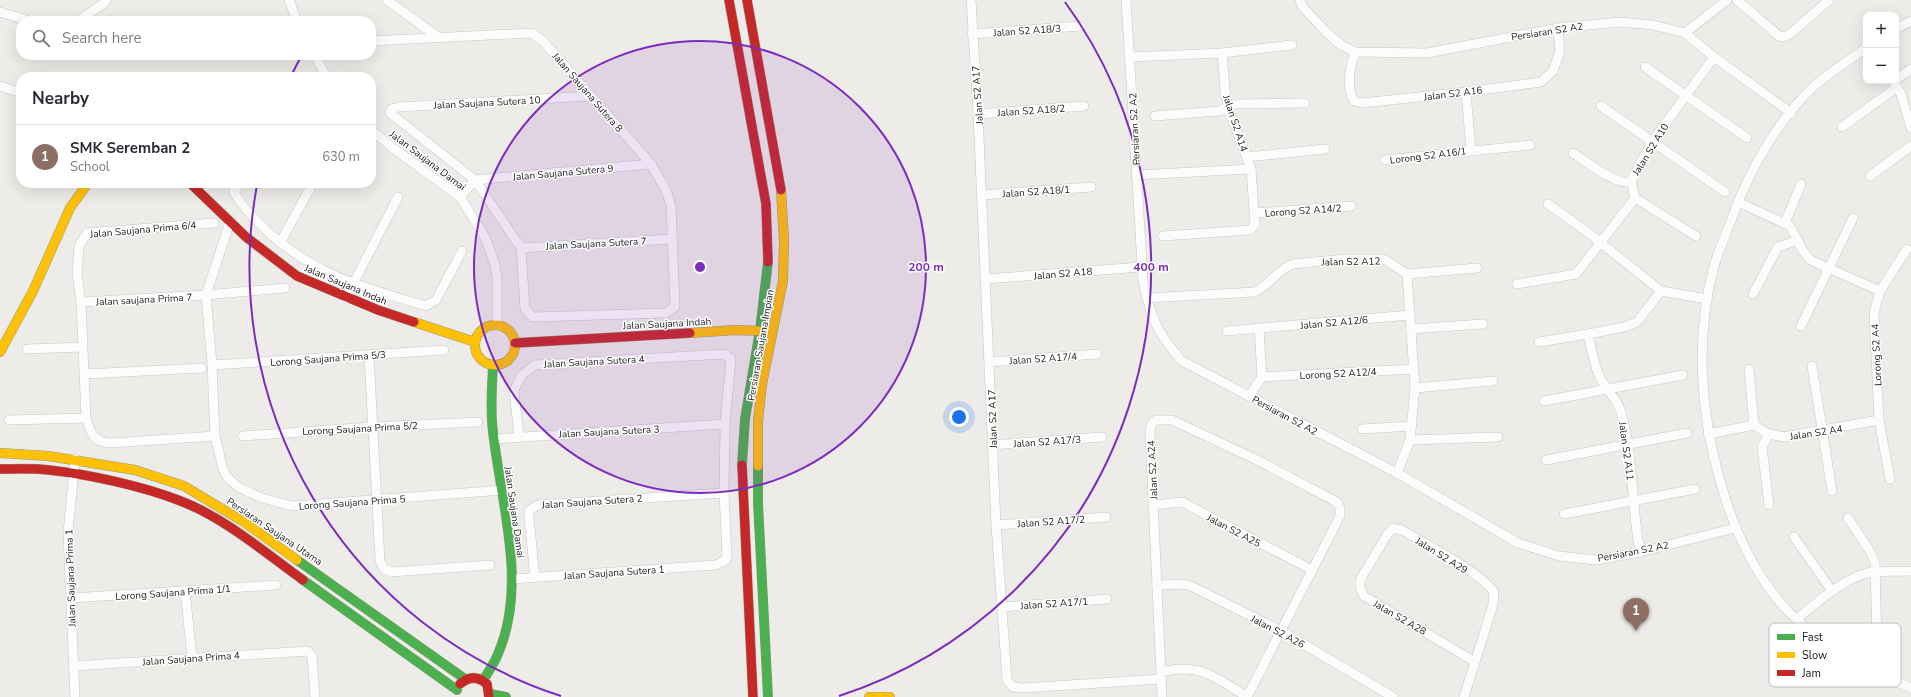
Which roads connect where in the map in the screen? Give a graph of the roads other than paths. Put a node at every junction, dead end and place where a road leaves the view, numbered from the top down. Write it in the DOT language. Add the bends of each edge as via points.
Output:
graph roads {
  1 [pos="106,0"];
  2 [pos="289,0"];
  3 [pos="387,0"];
  4 [pos="729,0"];
  5 [pos="747,0"];
  6 [pos="970,0"];
  7 [pos="1126,0"];
  8 [pos="1300,0"];
  9 [pos="1727,0"];
  10 [pos="1737,0"];
  11 [pos="1829,0"];
  12 [pos="0,12"];
  13 [pos="85,16"];
  14 [pos="295,16"];
  15 [pos="16,17"];
  16 [pos="1911,21"];
  17 [pos="1081,26"];
  18 [pos="1899,27"];
  19 [pos="1558,28"];
  20 [pos="1684,32"];
  21 [pos="972,34"];
  22 [pos="438,37"];
  23 [pos="376,41"];
  24 [pos="1292,45"];
  25 [pos="1863,50"];
  26 [pos="1354,52"];
  27 [pos="1222,53"];
  28 [pos="1130,57"];
  29 [pos="1714,57"];
  30 [pos="317,60"];
  31 [pos="1644,67"];
  32 [pos="1911,69"];
  33 [pos="323,72"];
  34 [pos="1899,79"];
  35 [pos="1894,84"];
  36 [pos="1897,84"];
  37 [pos="0,86"];
  38 [pos="16,91"];
  39 [pos="1466,92"];
  40 [pos="1686,95"];
  41 [pos="590,96"];
  42 [pos="1305,102"];
  43 [pos="1084,106"];
  44 [pos="1601,106"];
  45 [pos="1228,108"];
  46 [pos="1791,113"];
  47 [pos="978,114"];
  48 [pos="1156,116"];
  49 [pos="1842,126"];
  50 [pos="1911,128"];
  51 [pos="376,134"];
  52 [pos="1747,138"];
  53 [pos="1652,142"];
  54 [pos="1530,145"];
  55 [pos="1911,146"];
  56 [pos="1325,149"];
  57 [pos="1472,150"];
  58 [pos="1573,153"];
  59 [pos="1247,157"];
  60 [pos="1385,160"];
  61 [pos="651,164"];
  62 [pos="1251,168"];
  63 [pos="1136,175"];
  64 [pos="1870,176"];
  65 [pos="475,180"];
  66 [pos="1630,181"];
  67 [pos="1801,184"];
  68 [pos="1090,187"];
  69 [pos="84,188"];
  70 [pos="195,188"];
  71 [pos="236,188"];
  72 [pos="310,188"];
  73 [pos="1725,192"];
  74 [pos="982,195"];
  75 [pos="398,197"];
  76 [pos="460,197"];
  77 [pos="1635,198"];
  78 [pos="1738,202"];
  79 [pos="1548,204"];
  80 [pos="1351,206"];
  81 [pos="1255,213"];
  82 [pos="1853,218"];
  83 [pos="230,222"];
  84 [pos="214,223"];
  85 [pos="1785,223"];
  86 [pos="1162,236"];
  87 [pos="1696,236"];
  88 [pos="672,239"];
  89 [pos="1798,240"];
  90 [pos="1600,242"];
  91 [pos="280,243"];
  92 [pos="521,248"];
  93 [pos="1907,249"];
  94 [pos="462,251"];
  95 [pos="1141,267"];
  96 [pos="1477,268"];
  97 [pos="1828,269"];
  98 [pos="1407,274"];
  99 [pos="985,279"];
  100 [pos="353,284"];
  101 [pos="1516,284"];
  102 [pos="285,288"];
  103 [pos="1661,291"];
  104 [pos="1880,291"];
  105 [pos="1753,294"];
  106 [pos="206,295"];
  107 [pos="347,298"];
  108 [pos="1146,298"];
  109 [pos="1707,299"];
  110 [pos="81,302"];
  111 [pos="1410,315"];
  112 [pos="1483,324"];
  113 [pos="497,325"];
  114 [pos="1801,326"];
  115 [pos="1259,328"];
  116 [pos="1411,329"];
  117 [pos="760,330"];
  118 [pos="1227,331"];
  119 [pos="772,332"];
  120 [pos="1588,334"];
  121 [pos="475,342"];
  122 [pos="1540,342"];
  123 [pos="515,343"];
  124 [pos="82,347"];
  125 [pos="27,349"];
  126 [pos="444,350"];
  127 [pos="0,352"];
  128 [pos="1097,354"];
  129 [pos="369,355"];
  130 [pos="990,362"];
  131 [pos="212,365"];
  132 [pos="493,365"];
  133 [pos="1812,366"];
  134 [pos="202,368"];
  135 [pos="1414,368"];
  136 [pos="1749,369"];
  137 [pos="85,374"];
  138 [pos="1683,375"];
  139 [pos="1262,377"];
  140 [pos="1493,381"];
  141 [pos="1415,388"];
  142 [pos="1608,388"];
  143 [pos="1249,396"];
  144 [pos="1544,401"];
  145 [pos="86,418"];
  146 [pos="9,420"];
  147 [pos="1879,420"];
  148 [pos="478,422"];
  149 [pos="725,424"];
  150 [pos="1754,425"];
  151 [pos="1412,426"];
  152 [pos="372,427"];
  153 [pos="1362,430"];
  154 [pos="1823,432"];
  155 [pos="1687,433"];
  156 [pos="1708,434"];
  157 [pos="1769,434"];
  158 [pos="215,436"];
  159 [pos="243,436"];
  160 [pos="518,437"];
  161 [pos="1102,437"];
  162 [pos="1498,437"];
  163 [pos="494,439"];
  164 [pos="1410,440"];
  165 [pos="1628,444"];
  166 [pos="992,445"];
  167 [pos="0,453"];
  168 [pos="75,459"];
  169 [pos="1546,460"];
  170 [pos="0,469"];
  171 [pos="1397,473"];
  172 [pos="73,474"];
  173 [pos="1890,479"];
  174 [pos="1695,489"];
  175 [pos="502,490"];
  176 [pos="1832,491"];
  177 [pos="724,493"];
  178 [pos="375,500"];
  179 [pos="1632,501"];
  180 [pos="1153,505"];
  181 [pos="1769,505"];
  182 [pos="1564,514"];
  183 [pos="1106,517"];
  184 [pos="1848,518"];
  185 [pos="996,525"];
  186 [pos="1736,528"];
  187 [pos="1387,534"];
  188 [pos="1794,537"];
  189 [pos="1640,552"];
  190 [pos="490,565"];
  191 [pos="1312,570"];
  192 [pos="1911,571"];
  193 [pos="1876,572"];
  194 [pos="535,577"];
  195 [pos="512,579"];
  196 [pos="276,585"];
  197 [pos="1157,585"];
  198 [pos="186,591"];
  199 [pos="1832,591"];
  200 [pos="71,598"];
  201 [pos="1107,599"];
  202 [pos="1002,606"];
  203 [pos="1797,619"];
  204 [pos="1801,623"];
  205 [pos="1877,623"];
  206 [pos="1281,631"];
  207 [pos="192,657"];
  208 [pos="1475,662"];
  209 [pos="74,666"];
  210 [pos="1161,675"];
  211 [pos="465,679"];
  212 [pos="483,681"];
  213 [pos="1901,684"];
  214 [pos="1911,688"];
  215 [pos="458,694"];
  216 [pos="489,695"];
  217 [pos="75,697"];
  218 [pos="315,697"];
  219 [pos="506,697"];
  220 [pos="753,697"];
  221 [pos="768,697"];
  222 [pos="869,697"];
  223 [pos="890,697"];
  224 [pos="1162,697"];
  225 [pos="1247,697"];
  226 [pos="1393,697"];
  227 [pos="1464,697"];
  1 -- 13 [label="street"];
  2 -- 14 [label="street"];
  3 -- 22 [label="street"];
  4 -- 117 [label="street, Persiaran Saujana Impian" via="766,204 769,258"];
  5 -- 119 [label="street, Persiaran Saujana Impian" via="782,198 783,281"];
  6 -- 21 [label="street, Jalan S2 A17"];
  7 -- 28 [label="street, Persiaran S2 A2"];
  8 -- 26 [label="street" via="1302,6 1325,31"];
  9 -- 20 [label="street"];
  10 -- 11 [label="street" via="1779,36 1784,37"];
  12 -- 15 [label="street"];
  16 -- 18 [label="street"];
  17 -- 21 [label="street, Jalan S2 A18/3"];
  19 -- 20 [label="street, Persiaran S2 A2" via="1620,22 1653,25"];
  19 -- 26 [label="street, Persiaran S2 A2" via="1427,52"];
  19 -- 39 [label="street, Jalan S2 A16" via="1558,58 1553,71 1541,82"];
  20 -- 29 [label="street, Persiaran S2 A2"];
  21 -- 47 [label="street, Jalan S2 A17"];
  22 -- 23 [label="street, Jalan Saujana Sutera 8"];
  22 -- 41 [label="street, Jalan Saujana Sutera 8" via="532,33 543,41"];
  24 -- 27 [label="street"];
  25 -- 46 [label="street" via="1823,78"];
  26 -- 39 [label="street, Jalan S2 A16" via="1350,67 1351,94 1354,101 1362,103"];
  27 -- 28 [label="street"];
  27 -- 45 [label="street, Jalan S2 A14"];
  28 -- 63 [label="street, Persiaran S2 A2"];
  29 -- 40 [label="street, Jalan S2 A10"];
  29 -- 46 [label="street, Persiaran S2 A2"];
  30 -- 33 [label="street"];
  31 -- 40 [label="street"];
  32 -- 34 [label="street"];
  35 -- 49 [label="street"];
  36 -- 50 [label="street"];
  37 -- 38 [label="street"];
  39 -- 57 [label="street"];
  40 -- 52 [label="street"];
  40 -- 53 [label="street, Jalan S2 A10"];
  41 -- 61 [label="street, Jalan Saujana Sutera 8"];
  41 -- 65 [label="street, Jalan Saujana Sutera 10" via="392,109 391,115"];
  42 -- 45 [label="street" via="1236,104"];
  43 -- 47 [label="street, Jalan S2 A18/2"];
  44 -- 53 [label="street"];
  45 -- 48 [label="street"];
  45 -- 59 [label="street, Jalan S2 A14"];
  46 -- 78 [label="street" via="1762,152"];
  47 -- 74 [label="street, Jalan S2 A17"];
  51 -- 76 [label="street, Jalan Saujana Damai"];
  53 -- 66 [label="street, Jalan S2 A10"];
  53 -- 73 [label="street"];
  54 -- 57 [label="street, Lorong S2 A16/1"];
  55 -- 64 [label="street"];
  56 -- 59 [label="street"];
  57 -- 60 [label="street, Lorong S2 A16/1"];
  58 -- 66 [label="street" via="1618,182"];
  59 -- 62 [label="street, Jalan S2 A14"];
  61 -- 65 [label="street, Jalan Saujana Sutera 9"];
  61 -- 88 [label="street, Jalan Saujana Sutera 8" via="666,190 671,206"];
  62 -- 63 [label="street"];
  62 -- 81 [label="street, Jalan S2 A14"];
  63 -- 95 [label="street, Persiaran S2 A2"];
  65 -- 76 [label="street"];
  65 -- 92 [label="street"];
  66 -- 77 [label="street, Jalan S2 A10"];
  67 -- 85 [label="street"];
  68 -- 74 [label="street, Jalan S2 A18/1"];
  69 -- 127 [label="street" via="70,208 33,291"];
  70 -- 83 [label="street, Jalan Saujana Indah"];
  71 -- 91 [label="street" via="234,192 242,207"];
  72 -- 91 [label="street"];
  74 -- 99 [label="street, Jalan S2 A17"];
  75 -- 100 [label="street"];
  76 -- 113 [label="street, Jalan Saujana Damai" via="485,237 495,265"];
  77 -- 87 [label="street"];
  77 -- 90 [label="street"];
  78 -- 85 [label="street"];
  78 -- 109 [label="street" via="1715,264"];
  79 -- 90 [label="street"];
  80 -- 81 [label="street, Lorong S2 A14/2"];
  81 -- 86 [label="street" via="1255,224 1250,230"];
  82 -- 97 [label="street"];
  83 -- 106 [label="street"];
  83 -- 107 [label="street, Jalan Saujana Indah" via="297,276"];
  84 -- 110 [label="street, Jalan Saujana Prima 6/4" via="87,233 79,246 77,274"];
  85 -- 89 [label="street" via="1793,230"];
  88 -- 92 [label="street, Jalan Saujana Sutera 7"];
  88 -- 92 [label="street, Jalan Saujana Sutera 8" via="675,307 666,313 533,317 525,309"];
  89 -- 97 [label="street" via="1806,257"];
  89 -- 105 [label="street" via="1778,247"];
  90 -- 101 [label="street" via="1573,275"];
  90 -- 103 [label="street"];
  91 -- 100 [label="street" via="314,267"];
  93 -- 104 [label="street, Lorong S2 A4"];
  94 -- 100 [label="street" via="436,300 426,306"];
  95 -- 99 [label="street, Jalan S2 A18"];
  95 -- 108 [label="street, Persiaran S2 A2"];
  96 -- 98 [label="street"];
  97 -- 104 [label="street"];
  97 -- 114 [label="street"];
  98 -- 108 [label="street, Jalan S2 A12" via="1382,259 1293,264 1287,266 1256,292"];
  98 -- 111 [label="street"];
  99 -- 130 [label="street, Jalan S2 A17"];
  100 -- 107 [label="street"];
  102 -- 106 [label="street, Jalan saujana Prima 7"];
  103 -- 109 [label="street"];
  103 -- 120 [label="street" via="1637,322"];
  104 -- 147 [label="street, Lorong S2 A4" via="1874,312"];
  106 -- 110 [label="street, Jalan saujana Prima 7"];
  106 -- 131 [label="street, Lorong Saujana Prima 5"];
  107 -- 121 [label="street, Jalan Saujana Indah"];
  108 -- 143 [label="street, Persiaran S2 A2" via="1150,313 1164,341 1182,361"];
  109 -- 156 [label="street" via="1702,382"];
  110 -- 124 [label="street"];
  111 -- 115 [label="street, Jalan S2 A12/6"];
  111 -- 116 [label="street"];
  112 -- 116 [label="street"];
  113 -- 121 [label="street" via="481,331"];
  113 -- 123 [label="street" via="507,329"];
  115 -- 118 [label="street, Jalan S2 A12/6"];
  115 -- 139 [label="street"];
  116 -- 135 [label="street"];
  117 -- 119 [label="street, Jalan Saujana Indah"];
  117 -- 123 [label="street, Jalan Saujana Indah"];
  117 -- 220 [label="street, Persiaran Saujana Impian" via="745,418 742,464"];
  119 -- 221 [label="street, Persiaran Saujana Impian" via="758,421 758,503"];
  120 -- 122 [label="street"];
  120 -- 142 [label="street, Jalan S2 A11" via="1599,376"];
  121 -- 132 [label="street" via="479,357"];
  123 -- 132 [label="street" via="509,359"];
  124 -- 125 [label="street"];
  124 -- 137 [label="street"];
  126 -- 129 [label="street, Lorong Saujana Prima 5/3"];
  128 -- 130 [label="street, Jalan S2 A17/4"];
  129 -- 131 [label="street, Lorong Saujana Prima 5/3"];
  129 -- 152 [label="street"];
  130 -- 166 [label="street, Jalan S2 A17"];
  131 -- 158 [label="street, Lorong Saujana Prima 5"];
  132 -- 163 [label="street, Jalan Saujana Damai"];
  133 -- 154 [label="street"];
  134 -- 137 [label="street"];
  135 -- 139 [label="street, Lorong S2 A12/4"];
  135 -- 141 [label="street"];
  136 -- 150 [label="street"];
  137 -- 145 [label="street"];
  138 -- 142 [label="street"];
  139 -- 143 [label="street"];
  140 -- 141 [label="street"];
  141 -- 151 [label="street"];
  142 -- 144 [label="street"];
  142 -- 165 [label="street, Jalan S2 A11" via="1621,412"];
  143 -- 171 [label="street, Persiaran S2 A2"];
  145 -- 146 [label="street"];
  145 -- 158 [label="street" via="91,434 100,442"];
  147 -- 154 [label="street, Jalan S2 A4"];
  147 -- 173 [label="street, Lorong S2 A4"];
  148 -- 152 [label="street, Lorong Saujana Prima 5/2"];
  149 -- 160 [label="street, Jalan Saujana Sutera 3"];
  149 -- 160 [label="street, Jalan Saujana Sutera 4" via="731,359 724,354 535,365 522,375 514,390"];
  149 -- 177 [label="street"];
  150 -- 156 [label="street"];
  150 -- 157 [label="street, Jalan S2 A4"];
  151 -- 153 [label="street"];
  151 -- 164 [label="street"];
  152 -- 159 [label="street, Lorong Saujana Prima 5/2"];
  152 -- 178 [label="street"];
  154 -- 157 [label="street, Jalan S2 A4" via="1784,437"];
  154 -- 176 [label="street"];
  155 -- 165 [label="street"];
  156 -- 186 [label="street" via="1711,452"];
  157 -- 181 [label="street" via="1762,447"];
  158 -- 178 [label="street, Lorong Saujana Prima 5" via="227,477 238,487 262,498 293,506"];
  160 -- 163 [label="street, Jalan Saujana Sutera 3"];
  161 -- 166 [label="street, Jalan S2 A17/3"];
  162 -- 164 [label="street"];
  163 -- 175 [label="street, Jalan Saujana Damai"];
  164 -- 171 [label="street"];
  165 -- 169 [label="street"];
  165 -- 179 [label="street, Jalan S2 A11"];
  166 -- 185 [label="street, Jalan S2 A17"];
  167 -- 168 [label="street, Persiaran Saujana Utama"];
  168 -- 172 [label="street, Jalan Saujana Prima 1"];
  168 -- 211 [label="street, Persiaran Saujana Utama" via="135,470 184,486 244,522"];
  170 -- 172 [label="street" via="48,470"];
  171 -- 189 [label="street, Persiaran S2 A2" via="1524,545 1559,556 1596,560"];
  172 -- 200 [label="street, Jalan Saujana Prima 1" via="68,533"];
  172 -- 215 [label="street" via="136,487 179,500 220,521"];
  174 -- 179 [label="street"];
  175 -- 178 [label="street, Lorong Saujana Prima 5"];
  175 -- 195 [label="street, Jalan Saujana Damai" via="510,542"];
  177 -- 194 [label="street, Jalan Saujana Sutera 1" via="727,555 726,560 716,565"];
  177 -- 194 [label="street, Jalan Saujana Sutera 2" via="537,505 529,511"];
  178 -- 190 [label="street" via="380,562 384,569 392,572"];
  179 -- 182 [label="street"];
  179 -- 189 [label="street, Jalan S2 A11"];
  180 -- 191 [label="street, Jalan S2 A25" via="1182,502"];
  180 -- 191 [label="street, Jalan S2 A24" via="1151,425 1156,420 1172,420 1258,460 1336,502 1340,508 1340,516"];
  180 -- 197 [label="street, Jalan S2 A24"];
  183 -- 185 [label="street, Jalan S2 A17/2"];
  184 -- 193 [label="street" via="1874,558"];
  185 -- 202 [label="street, Jalan S2 A17"];
  186 -- 189 [label="street, Persiaran S2 A2"];
  186 -- 203 [label="street" via="1764,581"];
  187 -- 208 [label="street, Jalan S2 A28" via="1360,580 1364,596"];
  187 -- 208 [label="street, Jalan S2 A29" via="1393,528 1402,530 1488,584 1494,592 1493,605"];
  188 -- 199 [label="street"];
  191 -- 206 [label="street"];
  192 -- 193 [label="street"];
  193 -- 199 [label="street" via="1861,576"];
  193 -- 205 [label="street"];
  194 -- 195 [label="street, Jalan Saujana Sutera 1"];
  195 -- 212 [label="street, Jalan Saujana Damai" via="504,632 492,668"];
  196 -- 198 [label="street, Lorong Saujana Prima 1/1"];
  197 -- 206 [label="street, Jalan S2 A26" via="1191,586"];
  197 -- 210 [label="street, Jalan S2 A24"];
  198 -- 200 [label="street, Lorong Saujana Prima 1/1"];
  198 -- 207 [label="street"];
  199 -- 203 [label="street"];
  200 -- 209 [label="street, Jalan Saujana Prima 1"];
  201 -- 202 [label="street, Jalan S2 A17/1"];
  202 -- 210 [label="street, Jalan S2 A17" via="1008,680 1013,687 1031,688"];
  203 -- 204 [label="street"];
  206 -- 225 [label="street"];
  206 -- 226 [label="street, Jalan S2 A26"];
  207 -- 209 [label="street, Jalan Saujana Prima 4"];
  207 -- 218 [label="street, Jalan Saujana Prima 4" via="308,651 312,656"];
  208 -- 227 [label="street"];
  209 -- 217 [label="street, Jalan Saujana Prima 1"];
  210 -- 224 [label="street, Jalan S2 A24"];
  210 -- 225 [label="street" via="1184,668 1196,671 1213,677"];
  211 -- 212 [label="street" via="474,677"];
  211 -- 215 [label="street"];
  212 -- 216 [label="street" via="487,684"];
  213 -- 214 [label="street"];
  216 -- 219 [label="street"];
  222 -- 223 [label="street"];
}
